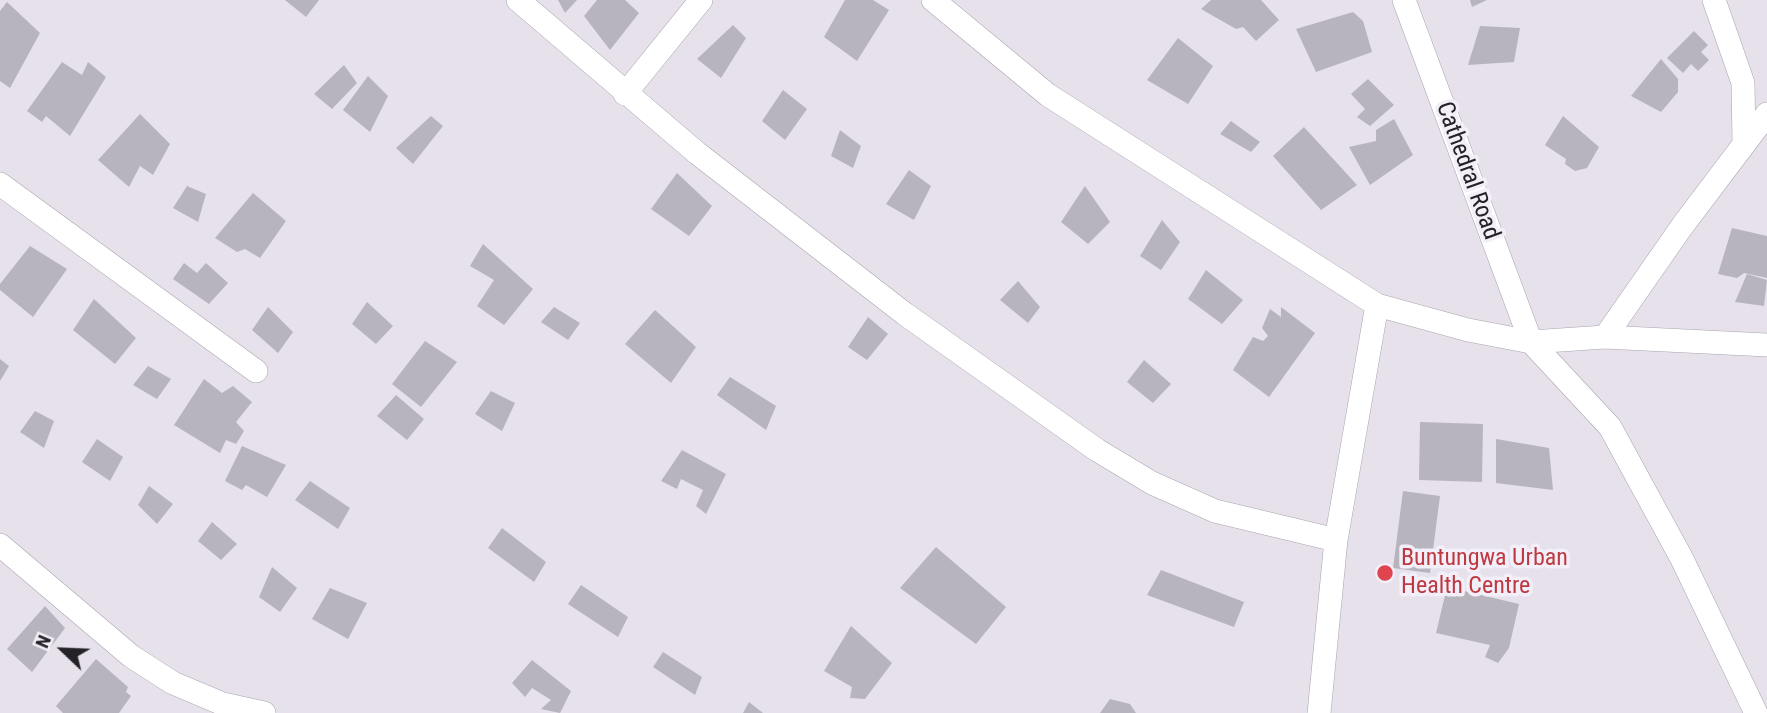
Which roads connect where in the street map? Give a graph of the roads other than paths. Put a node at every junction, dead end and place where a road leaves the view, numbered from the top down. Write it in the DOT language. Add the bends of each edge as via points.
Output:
graph roads {
  1 [pos="518,0"];
  2 [pos="701,0"];
  3 [pos="933,0"];
  4 [pos="1404,0"];
  5 [pos="1714,0"];
  6 [pos="625,94"];
  7 [pos="1767,114"];
  8 [pos="1744,143"];
  9 [pos="0,184"];
  10 [pos="1377,305"];
  11 [pos="1605,337"];
  12 [pos="1531,342"];
  13 [pos="1767,345"];
  14 [pos="256,371"];
  15 [pos="1336,540"];
  16 [pos="0,545"];
  17 [pos="1759,711"];
  18 [pos="264,713"];
  19 [pos="1319,713"];
  1 -- 6 [label="street"];
  2 -- 6 [label="street"];
  3 -- 10 [label="street" via="1048,96"];
  4 -- 12 [label="street, Cathedral Road"];
  5 -- 8 [label="street" via="1744,83"];
  6 -- 15 [label="street" via="905,314 1097,450 1152,483 1214,511"];
  7 -- 8 [label="street"];
  8 -- 11 [label="street"];
  9 -- 14 [label="street"];
  10 -- 12 [label="street"];
  10 -- 15 [label="street"];
  11 -- 12 [label="street"];
  11 -- 13 [label="street"];
  12 -- 17 [label="street" via="1610,427"];
  15 -- 19 [label="street"];
  16 -- 18 [label="street" via="131,656 173,683 223,704"];
}
